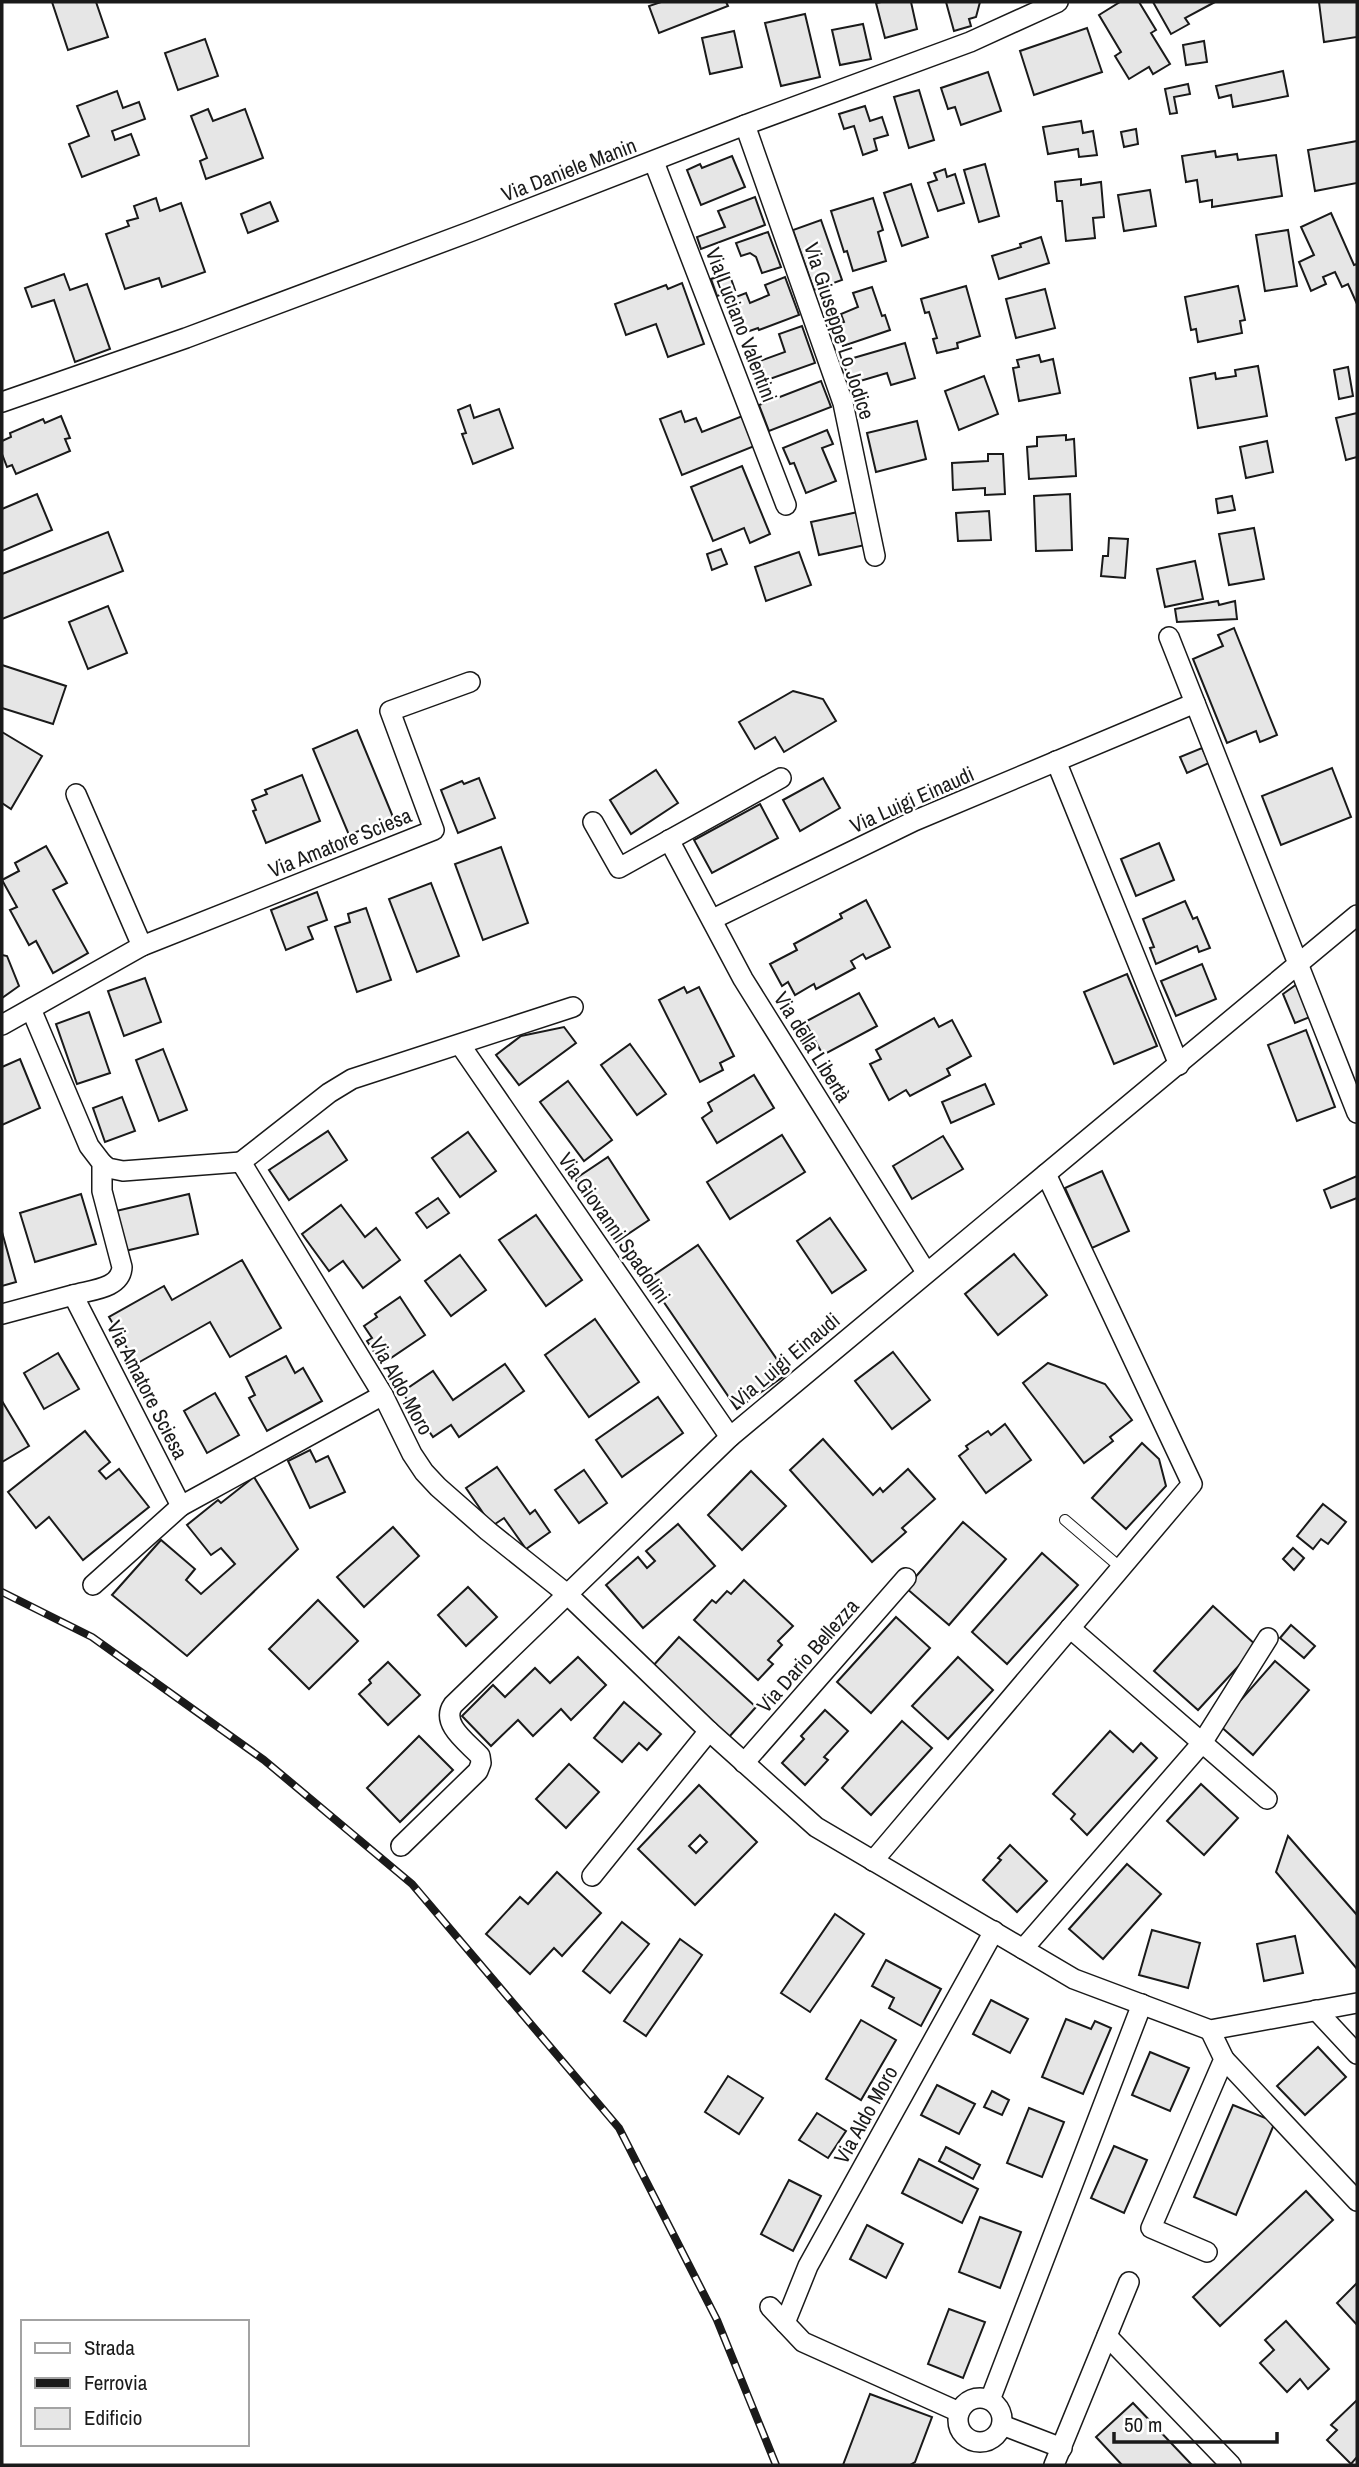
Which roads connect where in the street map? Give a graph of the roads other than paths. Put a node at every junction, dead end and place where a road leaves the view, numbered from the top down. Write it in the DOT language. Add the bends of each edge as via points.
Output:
graph roads {
  1 [pos="1058,2"];
  2 [pos="745,125"];
  3 [pos="654,162"];
  4 [pos="2,402"];
  5 [pos="786,505"];
  6 [pos="875,556"];
  7 [pos="1169,637"];
  8 [pos="470,681"];
  9 [pos="1195,703"];
  10 [pos="1056,761"];
  11 [pos="781,778"];
  12 [pos="76,794"];
  13 [pos="593,822"];
  14 [pos="669,841"];
  15 [pos="1357,915"];
  16 [pos="713,919"];
  17 [pos="142,946"];
  18 [pos="1298,963"];
  19 [pos="573,1007"];
  20 [pos="31,1009"];
  21 [pos="2,1025"];
  22 [pos="461,1046"];
  23 [pos="1179,1065"];
  24 [pos="1357,1113"];
  25 [pos="241,1162"];
  26 [pos="102,1163"];
  27 [pos="1046,1174"];
  28 [pos="926,1272"];
  29 [pos="73,1295"];
  30 [pos="2,1314"];
  31 [pos="383,1395"];
  32 [pos="730,1437"];
  33 [pos="181,1506"];
  34 [pos="1065,1520"];
  35 [pos="1121,1568"];
  36 [pos="906,1578"];
  37 [pos="93,1585"];
  38 [pos="567,1594"];
  39 [pos="1070,1628"];
  40 [pos="1268,1638"];
  41 [pos="709,1731"];
  42 [pos="1202,1743"];
  43 [pos="744,1763"];
  44 [pos="1267,1799"];
  45 [pos="401,1846"];
  46 [pos="873,1861"];
  47 [pos="592,1876"];
  48 [pos="994,1931"];
  49 [pos="1023,1949"];
  50 [pos="1357,2003"];
  51 [pos="1142,2004"];
  52 [pos="1316,2010"];
  53 [pos="1210,2030"];
  54 [pos="1357,2054"];
  55 [pos="1224,2059"];
  56 [pos="1357,2201"];
  57 [pos="1207,2252"];
  58 [pos="1129,2282"];
  59 [pos="769,2307"];
  60 [pos="785,2323"];
  61 [pos="1107,2336"];
  62 [pos="990,2400"];
  63 [pos="959,2412"];
  64 [pos="1002,2425"];
  65 [pos="1058,2456"];
  66 [pos="1231,2465"];
  1 -- 2 [label="street, Via Daniele Manin" via="970,42"];
  2 -- 3 [label="street, Via Daniele Manin"];
  2 -- 6 [label="street, Via Giuseppe Lo Jodice" via="843,403"];
  3 -- 4 [label="street, Via Daniele Manin"];
  3 -- 5 [label="street, Via Luciano Valentini"];
  7 -- 9 [label="street"];
  8 -- 17 [label="street, Via Amatore Sciesa" via="390,711 434,830"];
  9 -- 10 [label="street, Via Luigi Einaudi"];
  9 -- 18 [label="street"];
  10 -- 16 [label="street, Via Luigi Einaudi" via="914,821"];
  10 -- 23 [label="street"];
  11 -- 14 [label="street"];
  12 -- 17 [label="street"];
  13 -- 14 [label="street" via="619,868"];
  14 -- 16 [label="street, Via della Libertà"];
  15 -- 18 [label="street, Via Luigi Einaudi"];
  16 -- 28 [label="street, Via della Libertà" via="743,979"];
  17 -- 20 [label="street, Via Amatore Sciesa"];
  18 -- 23 [label="street, Via Luigi Einaudi"];
  18 -- 24 [label="street"];
  19 -- 22 [label="street"];
  20 -- 21 [label="street, Via Amatore Sciesa"];
  20 -- 26 [label="street" via="89,1146"];
  22 -- 25 [label="street" via="352,1079"];
  22 -- 32 [label="street, Via Giovanni Spadolini"];
  23 -- 27 [label="street, Via Luigi Einaudi"];
  25 -- 26 [label="street" via="123,1171"];
  25 -- 31 [label="street, Via Aldo Moro"];
  26 -- 29 [label="street" via="102,1191 122,1272 114,1283"];
  27 -- 28 [label="street, Via Luigi Einaudi"];
  27 -- 35 [label="street" via="1192,1484"];
  28 -- 32 [label="street, Via Luigi Einaudi"];
  29 -- 30 [label="street"];
  29 -- 33 [label="street, Via Amatore Sciesa"];
  31 -- 33 [label="street"];
  31 -- 38 [label="street, Via Aldo Moro" via="412,1454 431,1480"];
  32 -- 38 [label="street, Via Luigi Einaudi"];
  33 -- 37 [label="street"];
  34 -- 35 [label="lane"];
  35 -- 39 [label="street"];
  36 -- 43 [label="street, Via Dario Bellezza"];
  38 -- 41 [label="street, Via Aldo Moro"];
  38 -- 45 [label="street" via="453,1705 451,1725 480,1756 481,1763"];
  39 -- 42 [label="street"];
  39 -- 46 [label="street"];
  40 -- 42 [label="street"];
  41 -- 43 [label="street, Via Aldo Moro"];
  41 -- 47 [label="street"];
  42 -- 44 [label="street"];
  42 -- 49 [label="street"];
  43 -- 46 [label="street, Via Aldo Moro" via="816,1827"];
  46 -- 48 [label="street, Via Aldo Moro"];
  48 -- 49 [label="street, Via Aldo Moro"];
  48 -- 60 [label="street, Via Aldo Moro" via="808,2266"];
  49 -- 51 [label="street, Via Aldo Moro" via="1074,1979"];
  50 -- 52 [label="street"];
  51 -- 53 [label="street, Via Aldo Moro"];
  51 -- 62 [label="street"];
  52 -- 53 [label="street"];
  52 -- 54 [label="street"];
  53 -- 55 [label="street"];
  55 -- 56 [label="street"];
  55 -- 57 [label="street" via="1151,2228"];
  58 -- 61 [label="street"];
  59 -- 60 [label="street"];
  60 -- 63 [label="street" via="803,2343"];
  61 -- 65 [label="street"];
  61 -- 66 [label="street"];
  62 -- 63 [label="street" via="976,2398"];
  62 -- 64 [label="street" via="1000,2411"];
  63 -- 64 [label="street" via="961,2433 973,2441 987,2441"];
  64 -- 65 [label="street"];
}
